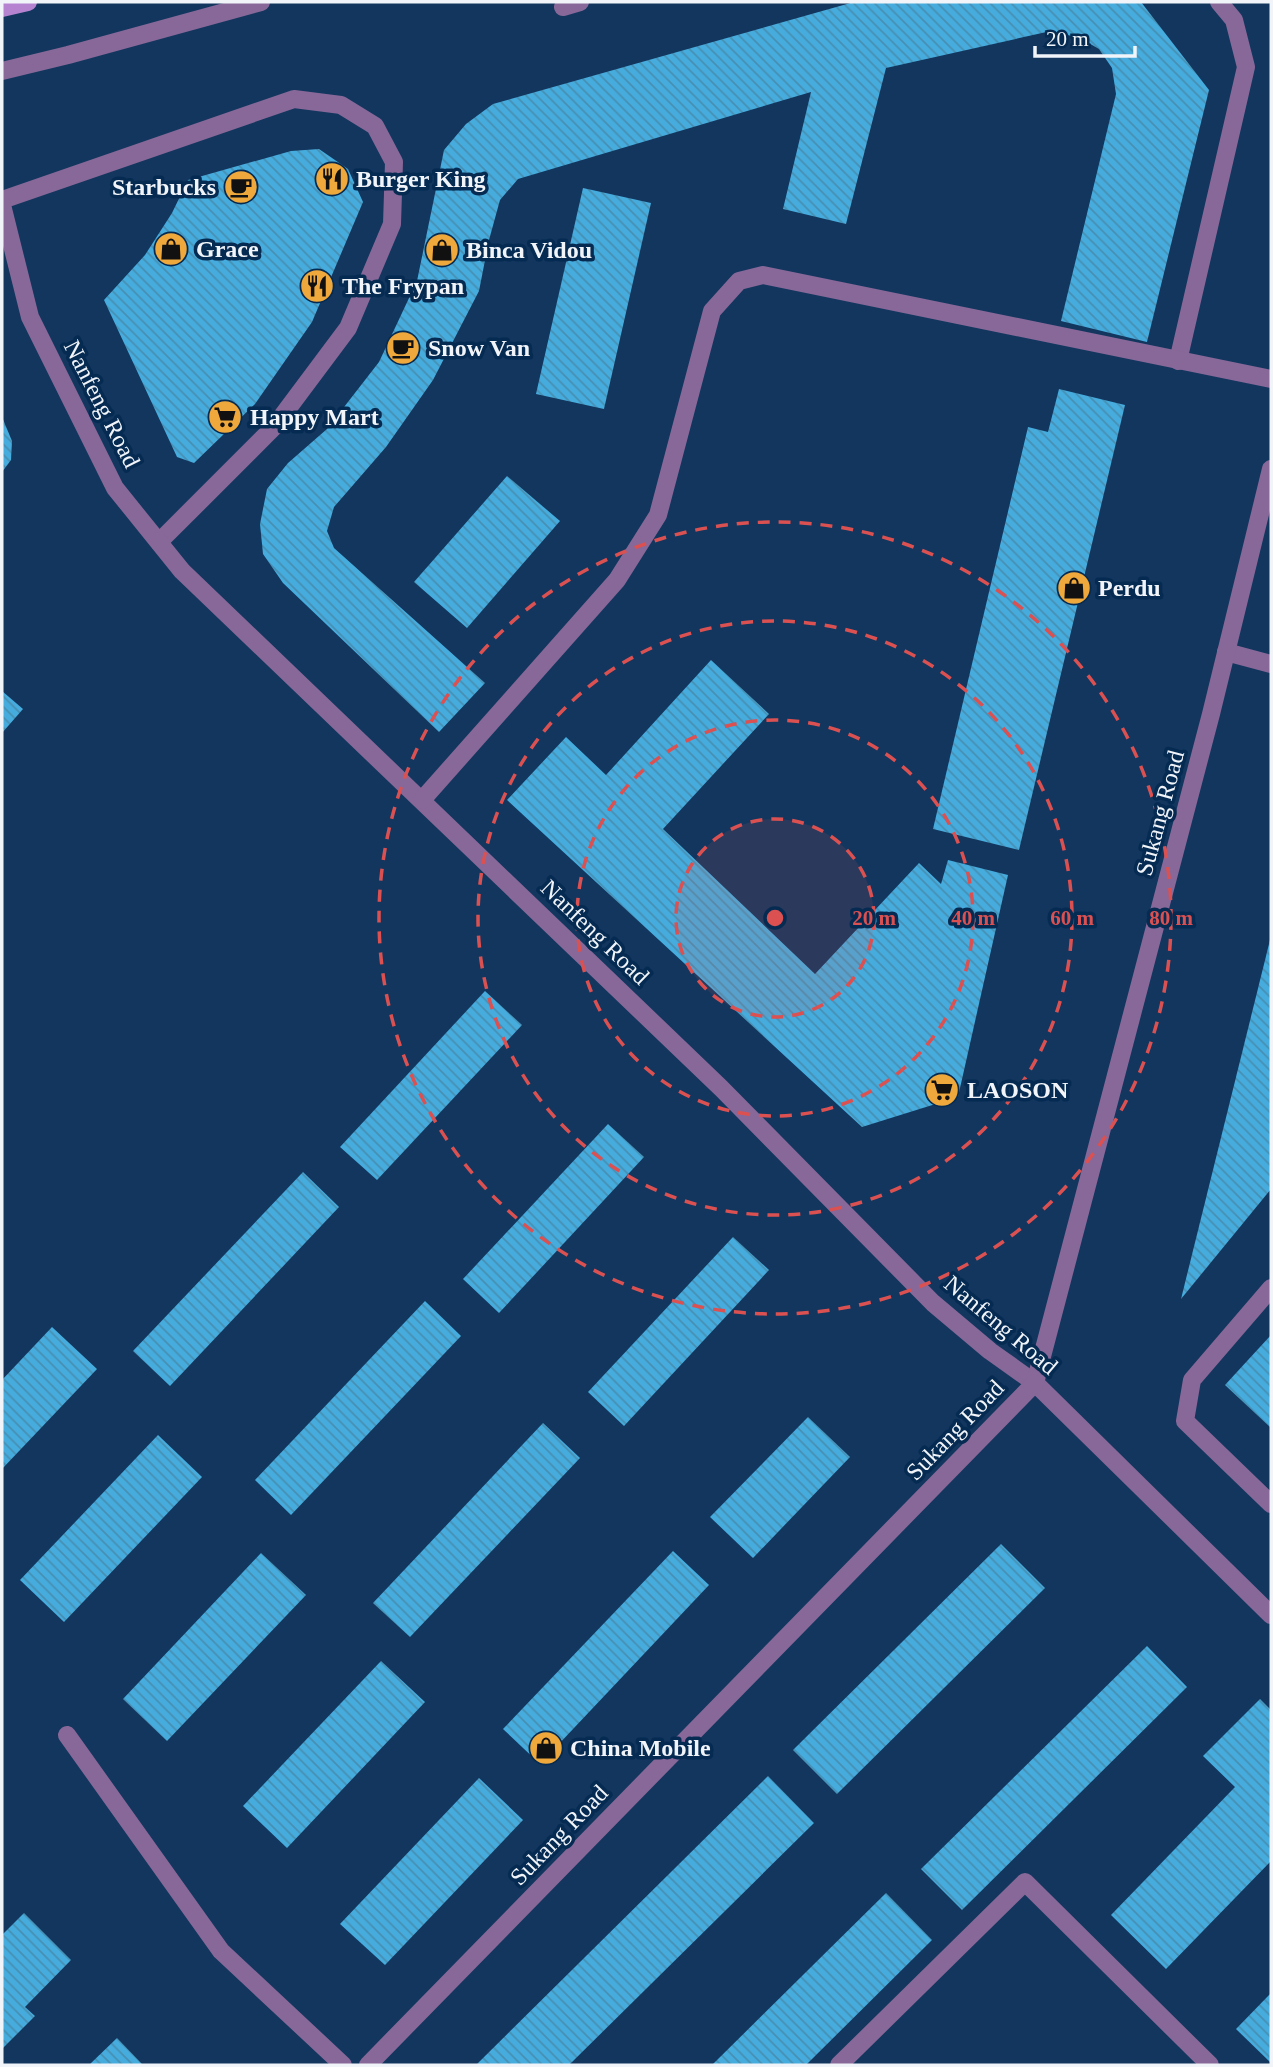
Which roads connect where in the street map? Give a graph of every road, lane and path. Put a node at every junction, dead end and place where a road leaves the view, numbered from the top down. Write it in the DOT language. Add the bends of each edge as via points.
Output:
graph roads {
  1 [pos="27,2"];
  2 [pos="261,2"];
  3 [pos="1220,2"];
  4 [pos="2,8"];
  5 [pos="2,71"];
  6 [pos="2,202"];
  7 [pos="1178,361"];
  8 [pos="1271,379"];
  9 [pos="1271,469"];
  10 [pos="159,542"];
  11 [pos="1226,652"];
  12 [pos="1271,664"];
  13 [pos="422,800"];
  14 [pos="1271,1288"];
  15 [pos="1035,1383"];
  16 [pos="1271,1504"];
  17 [pos="1271,1615"];
  18 [pos="67,1735"];
  19 [pos="344,2065"];
  20 [pos="368,2065"];
  21 [pos="838,2065"];
  22 [pos="1210,2065"];
  1 -- 4 [label="main road"];
  2 -- 5 [label="street"];
  3 -- 7 [label="street" via="1234,20 1246,67"];
  6 -- 10 [label="street, Nanfeng Road" via="30,317 115,488"];
  6 -- 10 [label="street" via="294,99 341,105 375,126 394,162 392,224 348,328 274,427"];
  7 -- 8 [label="street"];
  7 -- 13 [label="street" via="763,275 739,281 712,312 658,515 617,580"];
  9 -- 11 [label="street, Sukang Road"];
  10 -- 13 [label="street, Nanfeng Road" via="182,571"];
  11 -- 12 [label="street"];
  11 -- 15 [label="street, Sukang Road"];
  13 -- 15 [label="street, Nanfeng Road" via="721,1088 933,1303"];
  14 -- 16 [label="street" via="1192,1380 1185,1421"];
  15 -- 17 [label="street, Nanfeng Road"];
  15 -- 20 [label="street, Sukang Road"];
  18 -- 19 [label="street" via="222,1951"];
  21 -- 22 [label="street" via="1025,1882"];
}
